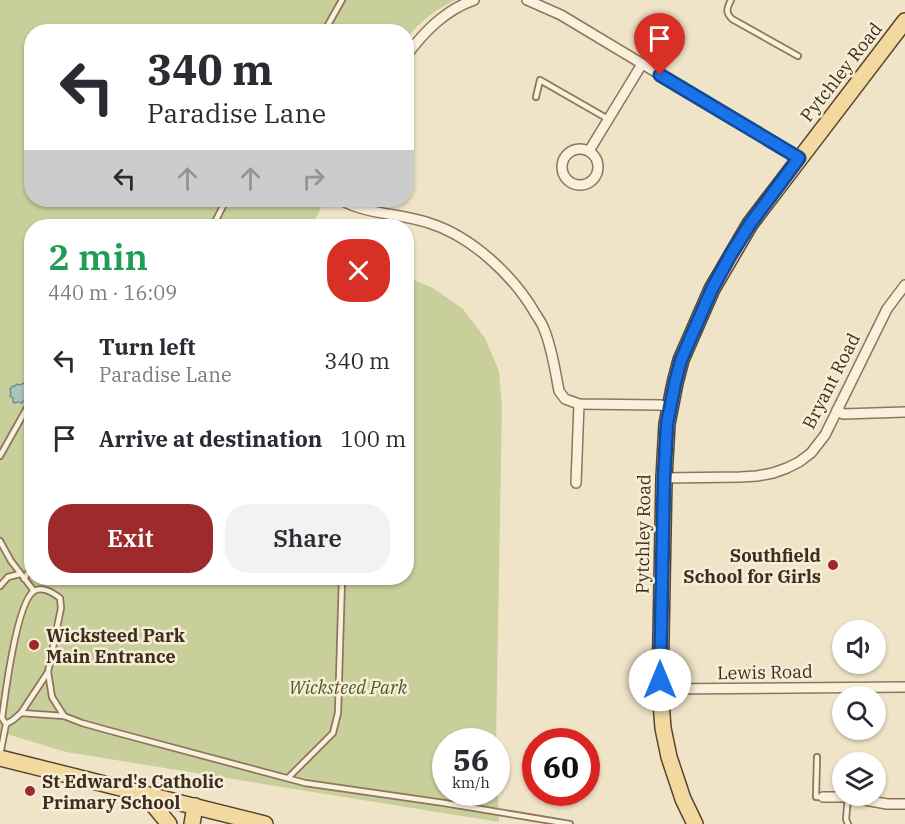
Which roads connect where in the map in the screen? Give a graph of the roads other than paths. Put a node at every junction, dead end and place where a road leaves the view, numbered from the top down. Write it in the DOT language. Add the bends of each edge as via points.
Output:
graph roads {
  1 [pos="342,0"];
  2 [pos="474,0"];
  3 [pos="527,0"];
  4 [pos="731,0"];
  5 [pos="905,21"];
  6 [pos="328,24"];
  7 [pos="414,46"];
  8 [pos="798,56"];
  9 [pos="642,64"];
  10 [pos="536,97"];
  11 [pos="608,119"];
  12 [pos="589,151"];
  13 [pos="799,158"];
  14 [pos="355,207"];
  15 [pos="409,219"];
  16 [pos="414,220"];
  17 [pos="905,285"];
  18 [pos="579,404"];
  19 [pos="670,407"];
  20 [pos="837,410"];
  21 [pos="24,412"];
  22 [pos="905,412"];
  23 [pos="2,446"];
  24 [pos="0,456"];
  25 [pos="664,478"];
  26 [pos="576,483"];
  27 [pos="0,541"];
  28 [pos="20,573"];
  29 [pos="24,579"];
  30 [pos="0,585"];
  31 [pos="29,585"];
  32 [pos="342,585"];
  33 [pos="34,591"];
  34 [pos="48,672"];
  35 [pos="905,687"];
  36 [pos="660,689"];
  37 [pos="21,713"];
  38 [pos="64,716"];
  39 [pos="6,724"];
  40 [pos="817,757"];
  41 [pos="0,758"];
  42 [pos="288,778"];
  43 [pos="145,795"];
  44 [pos="823,797"];
  45 [pos="832,797"];
  46 [pos="886,804"];
  47 [pos="905,804"];
  48 [pos="195,806"];
  49 [pos="847,806"];
  50 [pos="234,821"];
  51 [pos="169,824"];
  52 [pos="192,824"];
  53 [pos="266,824"];
  54 [pos="570,824"];
  55 [pos="695,824"];
  56 [pos="848,824"];
  1 -- 6 [label="lane"];
  2 -- 7 [label="street" via="432,25"];
  3 -- 9 [label="street" via="561,15"];
  4 -- 8 [label="lane" via="727,8 732,19"];
  5 -- 13 [label="main road, Pytchley Road"];
  9 -- 11 [label="street"];
  9 -- 13 [label="street"];
  10 -- 11 [label="lane" via="540,80"];
  11 -- 12 [label="street"];
  12 -- 12 [label="street" via="599,167 596,176 581,186 571,184 564,177 564,159 579,149"];
  13 -- 19 [label="main road, Pytchley Road" via="750,224 712,289 681,360"];
  14 -- 15 [label="street"];
  16 -- 18 [label="street" via="451,232 483,253 511,279 544,327 559,391 565,399"];
  17 -- 20 [label="street, Bryant Road" via="887,309"];
  18 -- 19 [label="street"];
  18 -- 26 [label="street"];
  19 -- 25 [label="main road, Pytchley Road"];
  20 -- 22 [label="street" via="843,414"];
  20 -- 25 [label="street, Bryant Road" via="811,453 787,468 757,476"];
  21 -- 23 [label="lane"];
  23 -- 24 [label="lane"];
  25 -- 36 [label="main road, Pytchley Road"];
  27 -- 28 [label="lane"];
  28 -- 29 [label="lane"];
  28 -- 30 [label="lane"];
  31 -- 33 [label="lane"];
  32 -- 42 [label="lane" via="338,713 333,733"];
  33 -- 34 [label="lane" via="51,591 60,598"];
  33 -- 39 [label="lane" via="26,600 19,626 2,718"];
  34 -- 37 [label="lane"];
  34 -- 38 [label="lane" via="52,697"];
  35 -- 36 [label="street, Lewis Road"];
  36 -- 55 [label="main road, Pytchley Road" via="669,757"];
  37 -- 38 [label="lane"];
  37 -- 39 [label="lane"];
  38 -- 42 [label="lane"];
  39 -- 41 [label="lane"];
  40 -- 44 [label="lane" via="816,797"];
  41 -- 43 [label="main road"];
  42 -- 54 [label="lane"];
  43 -- 48 [label="main road"];
  43 -- 51 [label="main road"];
  44 -- 45 [label="street"];
  46 -- 47 [label="street"];
  48 -- 50 [label="main road"];
  48 -- 52 [label="main road"];
  49 -- 56 [label="lane"];
  50 -- 53 [label="main road"];
}
